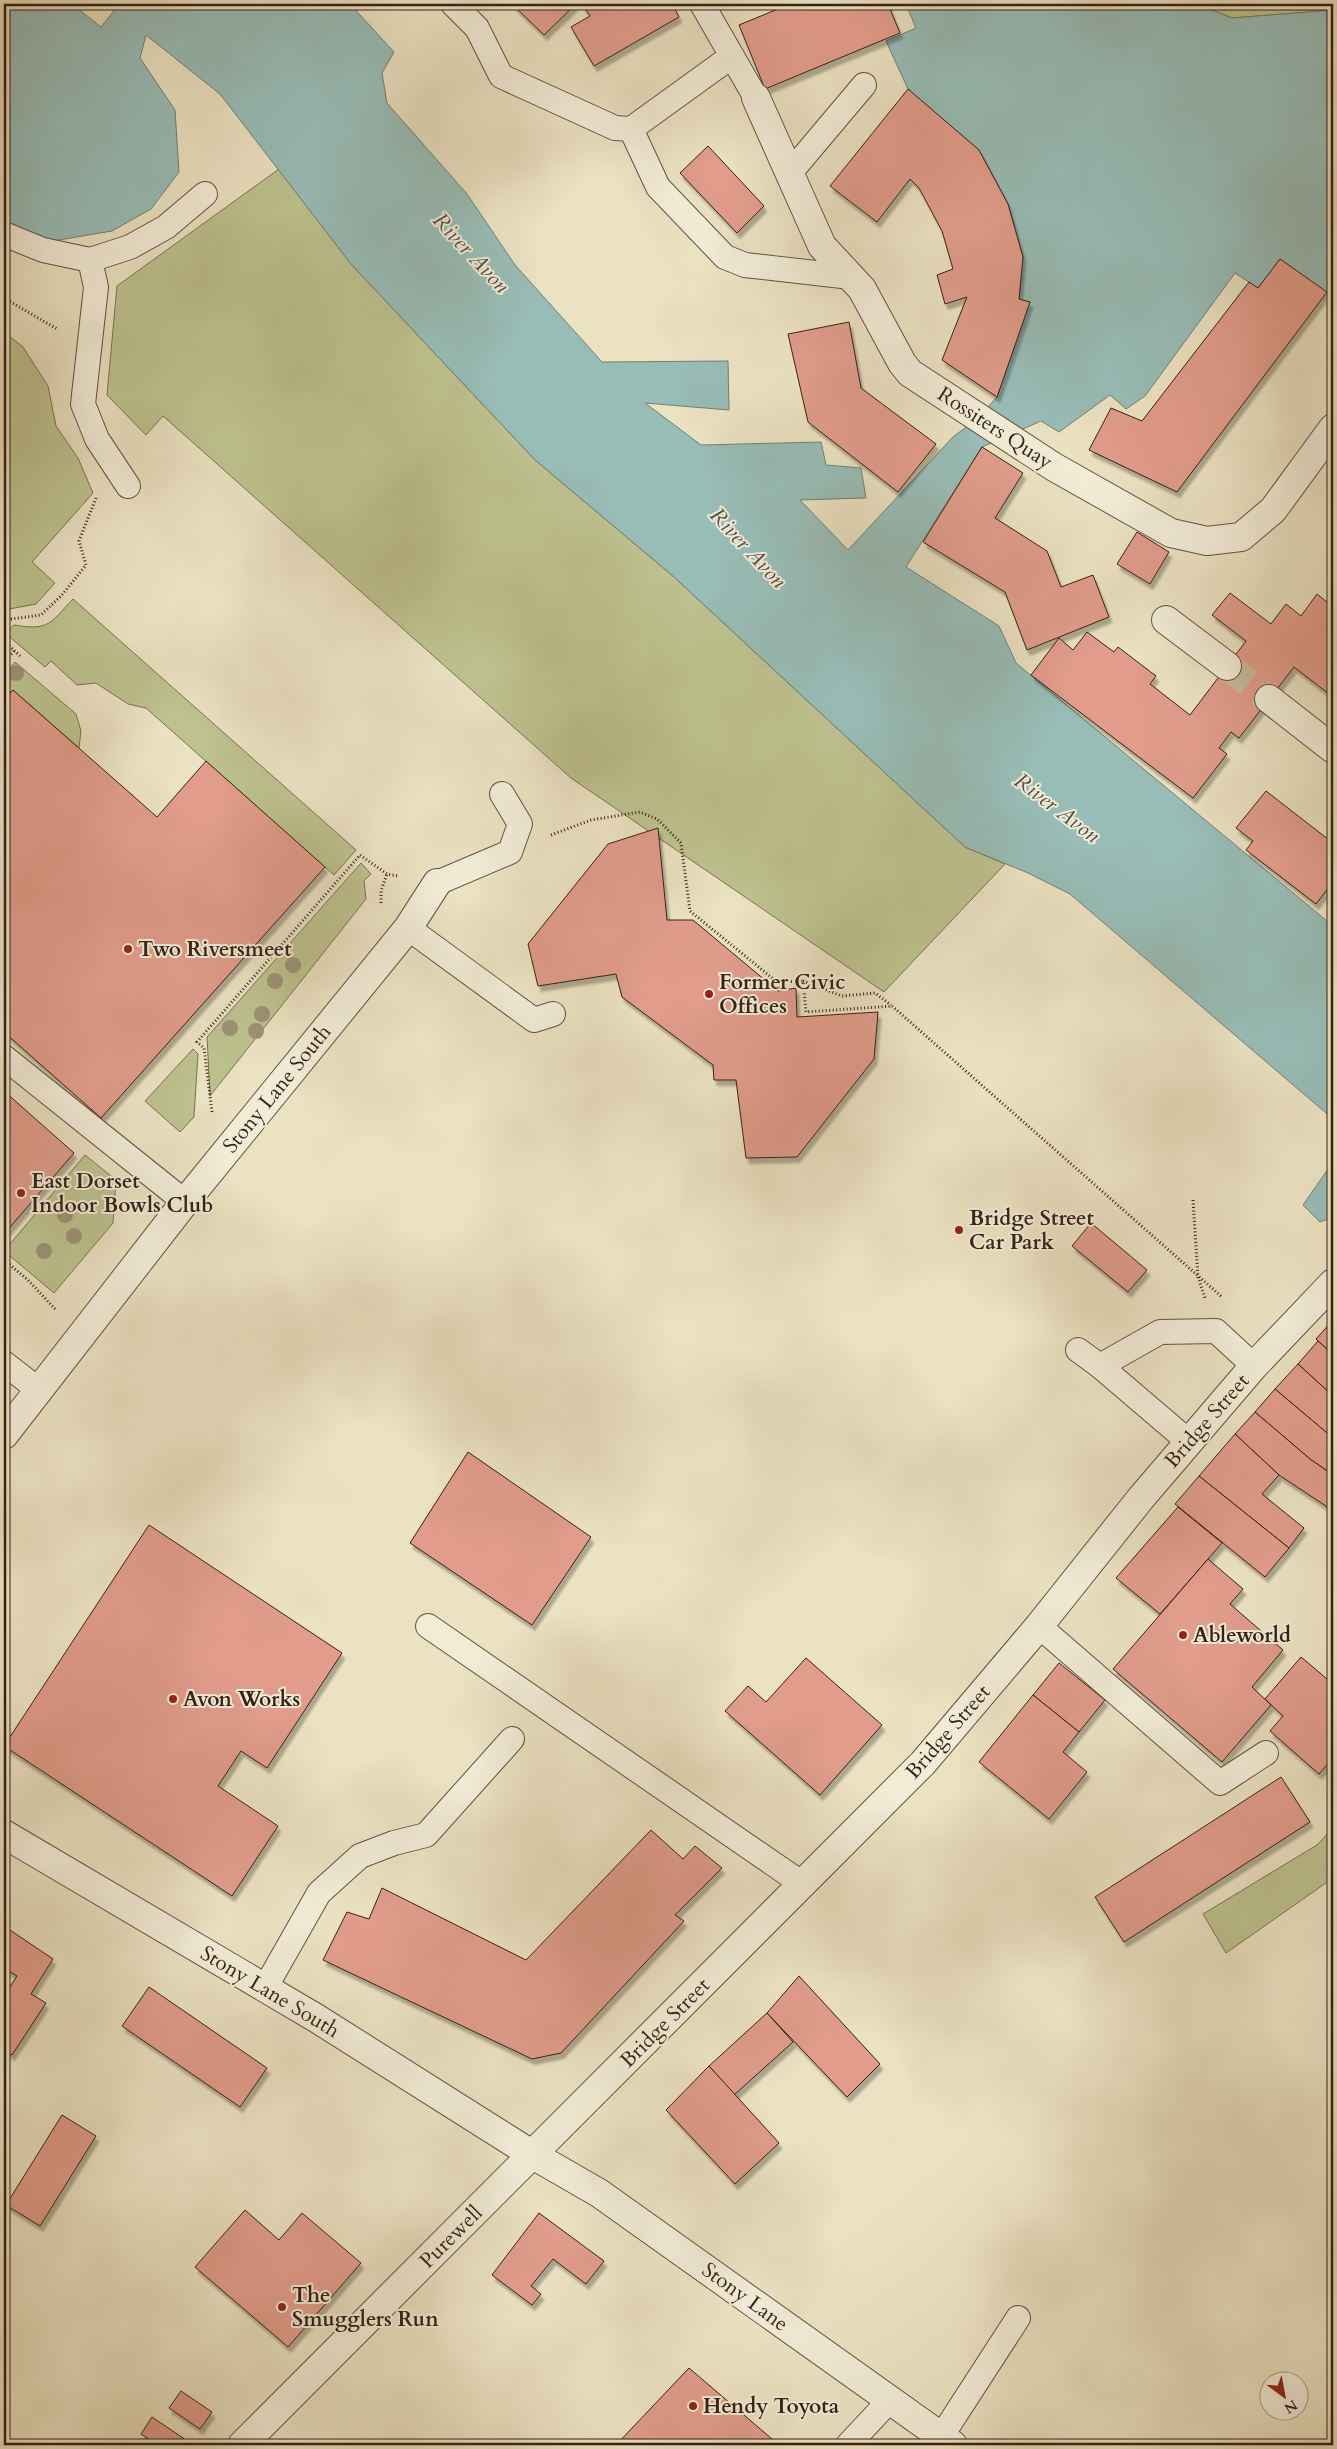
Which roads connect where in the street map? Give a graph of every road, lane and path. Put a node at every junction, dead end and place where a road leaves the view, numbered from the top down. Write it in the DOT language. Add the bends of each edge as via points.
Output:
graph roads {
  1 [pos="453,4"];
  2 [pos="702,4"];
  3 [pos="732,56"];
  4 [pos="864,85"];
  5 [pos="756,98"];
  6 [pos="631,129"];
  7 [pos="789,174"];
  8 [pos="205,194"];
  9 [pos="4,234"];
  10 [pos="90,260"];
  11 [pos="851,277"];
  12 [pos="1333,428"];
  13 [pos="128,486"];
  14 [pos="79,541"];
  15 [pos="4,620"];
  16 [pos="1166,620"];
  17 [pos="4,641"];
  18 [pos="14,651"];
  19 [pos="20,656"];
  20 [pos="4,662"];
  21 [pos="1227,666"];
  22 [pos="1269,699"];
  23 [pos="1333,749"];
  24 [pos="502,794"];
  25 [pos="548,836"];
  26 [pos="437,883"];
  27 [pos="408,928"];
  28 [pos="804,981"];
  29 [pos="892,1006"];
  30 [pos="553,1014"];
  31 [pos="4,1057"];
  32 [pos="213,1121"];
  33 [pos="1193,1200"];
  34 [pos="185,1202"];
  35 [pos="4,1260"];
  36 [pos="1198,1277"];
  37 [pos="1333,1283"];
  38 [pos="1226,1301"];
  39 [pos="63,1316"];
  40 [pos="1216,1331"];
  41 [pos="1078,1350"];
  42 [pos="4,1363"];
  43 [pos="1100,1366"];
  44 [pos="1254,1366"];
  45 [pos="40,1391"];
  46 [pos="4,1435"];
  47 [pos="1189,1442"];
  48 [pos="428,1626"];
  49 [pos="1039,1626"];
  50 [pos="512,1739"];
  51 [pos="1266,1753"];
  52 [pos="4,1834"];
  53 [pos="804,1884"];
  54 [pos="265,1988"];
  55 [pos="533,2155"];
  56 [pos="1018,2318"];
  57 [pos="889,2401"];
  58 [pos="948,2441"];
  59 [pos="242,2445"];
  60 [pos="848,2445"];
  1 -- 6 [label="lane" via="477,28 501,76 615,128"];
  2 -- 3 [label="lane"];
  3 -- 5 [label="lane"];
  3 -- 6 [label="lane"];
  4 -- 7 [label="lane"];
  5 -- 7 [label="street, Rossiters Quay"];
  6 -- 11 [label="lane" via="658,187 725,257 745,265"];
  7 -- 11 [label="street, Rossiters Quay" via="822,246"];
  8 -- 10 [label="lane" via="166,227 130,247"];
  9 -- 10 [label="lane" via="43,250"];
  10 -- 13 [label="lane" via="96,287 83,404 97,439"];
  11 -- 12 [label="street, Rossiters Quay" via="862,289 910,373 1054,467 1171,533 1208,541 1241,536 1272,510"];
  14 -- 15 [label="path" via="86,565 62,595 41,615"];
  16 -- 21 [label="street"];
  17 -- 18 [label="path"];
  18 -- 19 [label="path"];
  18 -- 20 [label="path"];
  22 -- 23 [label="street"];
  24 -- 26 [label="lane" via="520,824 510,852"];
  25 -- 28 [label="path" via="591,820 640,812 657,819 681,843 690,911 777,982"];
  26 -- 27 [label="street, Stony Lane South"];
  26 -- 32 [label="path" via="387,874 360,855 197,1042 204,1048"];
  27 -- 30 [label="lane" via="534,1020"];
  27 -- 34 [label="street, Stony Lane South"];
  28 -- 29 [label="path" via="842,996 875,993"];
  28 -- 29 [label="path" via="806,1012"];
  29 -- 36 [label="path"];
  31 -- 34 [label="lane"];
  33 -- 36 [label="path"];
  34 -- 45 [label="street, Stony Lane South"];
  35 -- 39 [label="path"];
  36 -- 38 [label="path"];
  36 -- 40 [label="path"];
  37 -- 44 [label="street, Bridge Street"];
  40 -- 43 [label="lane" via="1160,1332"];
  40 -- 44 [label="lane"];
  41 -- 43 [label="lane"];
  42 -- 45 [label="lane"];
  43 -- 47 [label="lane"];
  44 -- 47 [label="street, Bridge Street"];
  45 -- 46 [label="street, Stony Lane South"];
  47 -- 49 [label="street, Bridge Street"];
  48 -- 53 [label="lane"];
  49 -- 51 [label="lane" via="1220,1782"];
  49 -- 53 [label="street, Bridge Street" via="923,1763"];
  50 -- 54 [label="lane" via="426,1835 360,1856 319,1893"];
  52 -- 54 [label="street, Stony Lane South"];
  53 -- 55 [label="street, Bridge Street"];
  54 -- 55 [label="street, Stony Lane South"];
  55 -- 57 [label="street, Stony Lane" via="599,2193"];
  55 -- 59 [label="street, Purewell"];
  56 -- 58 [label="lane"];
  57 -- 58 [label="street, Stony Lane"];
  57 -- 60 [label="lane"];
}
